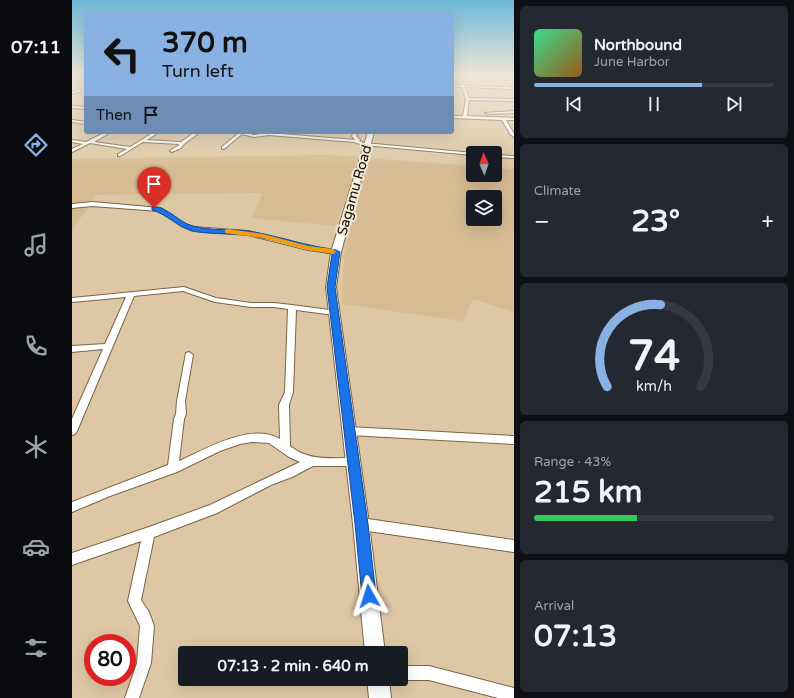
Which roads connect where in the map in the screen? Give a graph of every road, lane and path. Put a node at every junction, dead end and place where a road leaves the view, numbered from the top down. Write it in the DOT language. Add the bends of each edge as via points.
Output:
graph roads {
  1 [pos="466,108"];
  2 [pos="514,112"];
  3 [pos="454,113"];
  4 [pos="479,113"];
  5 [pos="485,113"];
  6 [pos="465,115"];
  7 [pos="454,117"];
  8 [pos="503,118"];
  9 [pos="514,119"];
  10 [pos="72,121"];
  11 [pos="84,123"];
  12 [pos="105,134"];
  13 [pos="154,134"];
  14 [pos="195,134"];
  15 [pos="240,134"];
  16 [pos="248,134"];
  17 [pos="269,134"];
  18 [pos="269,134"];
  19 [pos="355,134"];
  20 [pos="514,136"];
  21 [pos="365,139"];
  22 [pos="72,141"];
  23 [pos="142,141"];
  24 [pos="87,143"];
  25 [pos="182,143"];
  26 [pos="131,148"];
  27 [pos="223,148"];
  28 [pos="72,151"];
  29 [pos="172,151"];
  30 [pos="466,153"];
  31 [pos="120,155"];
  32 [pos="502,156"];
  33 [pos="514,157"];
  34 [pos="72,206"];
  35 [pos="336,252"];
  36 [pos="131,294"];
  37 [pos="72,300"];
  38 [pos="292,307"];
  39 [pos="334,313"];
  40 [pos="109,346"];
  41 [pos="72,349"];
  42 [pos="189,355"];
  43 [pos="75,419"];
  44 [pos="72,431"];
  45 [pos="349,431"];
  46 [pos="514,440"];
  47 [pos="284,447"];
  48 [pos="312,461"];
  49 [pos="353,462"];
  50 [pos="173,469"];
  51 [pos="72,507"];
  52 [pos="361,524"];
  53 [pos="149,533"];
  54 [pos="514,546"];
  55 [pos="72,559"];
  56 [pos="374,646"];
  57 [pos="408,673"];
  58 [pos="379,686"];
  59 [pos="514,695"];
  60 [pos="132,698"];
  61 [pos="380,698"];
  1 -- 6 [label="street"];
  2 -- 5 [label="street"];
  3 -- 6 [label="street"];
  4 -- 6 [label="street"];
  6 -- 7 [label="street"];
  6 -- 8 [label="street"];
  8 -- 9 [label="street"];
  8 -- 20 [label="street"];
  10 -- 11 [label="street"];
  12 -- 24 [label="street"];
  13 -- 23 [label="street"];
  14 -- 25 [label="street"];
  15 -- 27 [label="street"];
  16 -- 17 [label="street"];
  18 -- 21 [label="street"];
  19 -- 21 [label="street" via="358,140"];
  21 -- 30 [label="street"];
  21 -- 35 [label="highway, Sagamu Road"];
  22 -- 24 [label="street"];
  23 -- 25 [label="street"];
  23 -- 26 [label="street"];
  24 -- 26 [label="street"];
  24 -- 28 [label="street"];
  25 -- 29 [label="street"];
  26 -- 31 [label="street"];
  32 -- 33 [label="street"];
  34 -- 35 [label="street" via="100,204 154,208 193,229 248,233"];
  35 -- 39 [label="highway, Sagamu Road" via="331,287"];
  36 -- 37 [label="street"];
  36 -- 38 [label="street" via="184,289 215,300"];
  36 -- 40 [label="street"];
  38 -- 39 [label="street"];
  38 -- 47 [label="street" via="289,392 284,405"];
  39 -- 45 [label="highway, Sagamu Road"];
  40 -- 41 [label="street"];
  40 -- 43 [label="street"];
  42 -- 50 [label="street"];
  43 -- 44 [label="street"];
  45 -- 46 [label="street"];
  45 -- 49 [label="highway, Sagamu Road"];
  47 -- 48 [label="street" via="296,456"];
  47 -- 50 [label="street" via="267,438 248,439 223,445"];
  48 -- 49 [label="street"];
  48 -- 53 [label="street" via="213,509"];
  49 -- 52 [label="highway, Sagamu Road"];
  50 -- 51 [label="street" via="102,493"];
  52 -- 54 [label="street"];
  52 -- 56 [label="highway, Sagamu Road"];
  53 -- 55 [label="street"];
  53 -- 60 [label="street" via="134,601 147,626 144,663"];
  57 -- 59 [label="street" via="429,673"];
  58 -- 61 [label="highway"];
}
